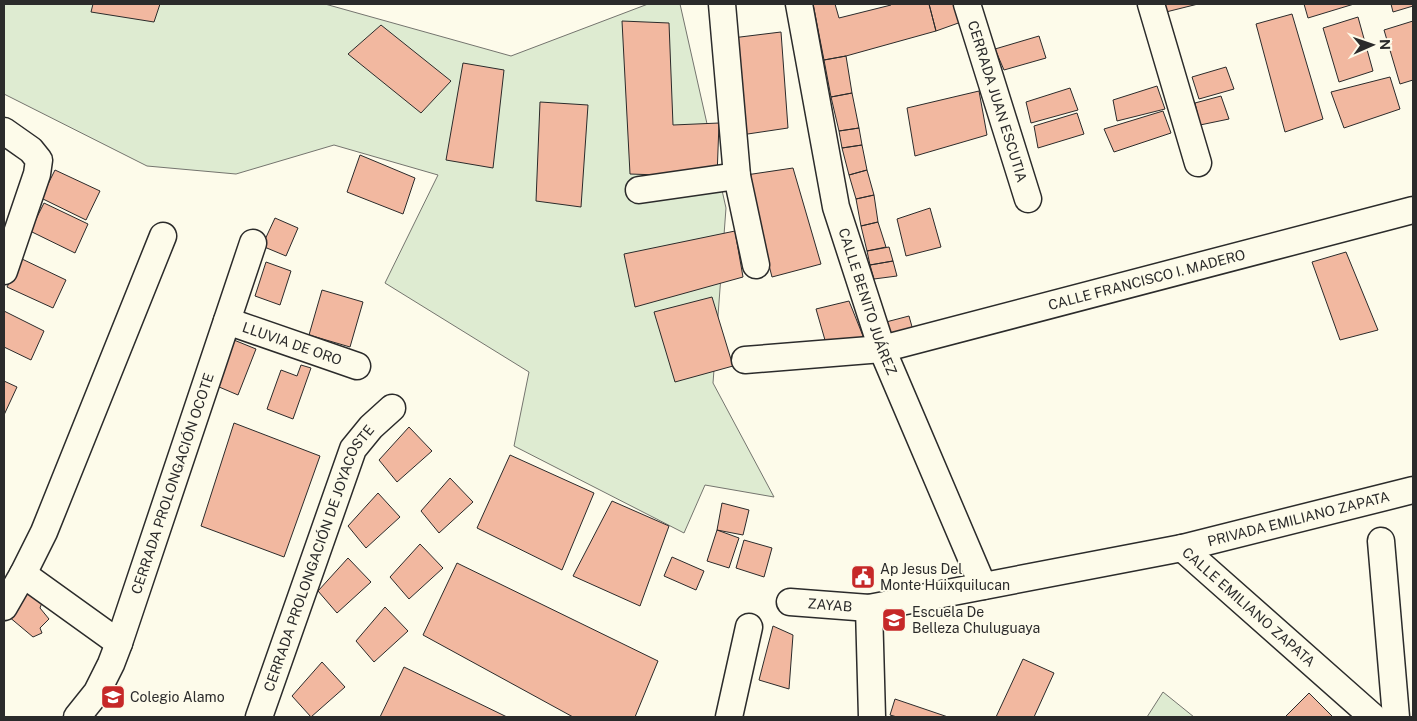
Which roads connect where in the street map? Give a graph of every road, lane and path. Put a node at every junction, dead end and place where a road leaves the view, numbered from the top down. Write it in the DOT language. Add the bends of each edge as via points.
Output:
graph roads {
  1 [pos="722,4"];
  2 [pos="799,4"];
  3 [pos="967,4"];
  4 [pos="1151,4"];
  5 [pos="4,131"];
  6 [pos="1198,164"];
  7 [pos="737,176"];
  8 [pos="639,190"];
  9 [pos="1028,199"];
  10 [pos="1413,210"];
  11 [pos="163,236"];
  12 [pos="253,243"];
  13 [pos="756,265"];
  14 [pos="4,271"];
  15 [pos="227,321"];
  16 [pos="882,348"];
  17 [pos="745,360"];
  18 [pos="357,366"];
  19 [pos="392,408"];
  20 [pos="1413,490"];
  21 [pos="1381,541"];
  22 [pos="1182,548"];
  23 [pos="23,574"];
  24 [pos="984,586"];
  25 [pos="790,602"];
  26 [pos="4,607"];
  27 [pos="870,608"];
  28 [pos="749,627"];
  29 [pos="119,643"];
  30 [pos="77,717"];
  31 [pos="259,717"];
  32 [pos="729,717"];
  33 [pos="872,717"];
  34 [pos="1373,717"];
  35 [pos="1396,717"];
  1 -- 7 [label="street"];
  2 -- 16 [label="street, CALLE BENITO JUÁREZ" via="836,207"];
  3 -- 9 [label="street, CERRADA JUAN ESCUTIA"];
  4 -- 6 [label="street"];
  5 -- 14 [label="street" via="31,150 39,160"];
  7 -- 8 [label="street"];
  7 -- 13 [label="street"];
  10 -- 16 [label="street, CALLE FRANCISCO I. MADERO"];
  11 -- 23 [label="street" via="44,532"];
  12 -- 15 [label="street, CERRADA PROLONGACIÓN OCOTE"];
  15 -- 18 [label="street, LLUVIA DE ORO"];
  15 -- 29 [label="street, CERRADA PROLONGACIÓN OCOTE"];
  16 -- 17 [label="street, CALLE FRANCISCO I. MADERO"];
  16 -- 24 [label="street, CALLE BENITO JUÁREZ"];
  19 -- 31 [label="street, CERRADA PROLONGACIÓN DE JOYACOSTE" via="353,449"];
  20 -- 22 [label="street, PRIVADA EMILIANO ZAPATA"];
  21 -- 35 [label="street"];
  22 -- 24 [label="street, CALLE EMILIANO ZAPATA"];
  22 -- 34 [label="street, CALLE EMILIANO ZAPATA"];
  23 -- 26 [label="street"];
  23 -- 29 [label="street"];
  24 -- 27 [label="street, CALLE EMILIANO ZAPATA"];
  25 -- 27 [label="street, ZAYAB"];
  27 -- 33 [label="street"];
  28 -- 32 [label="street"];
  29 -- 30 [label="street, CERRADA PROLONGACIÓN OCOTE" via="96,692"];
}
